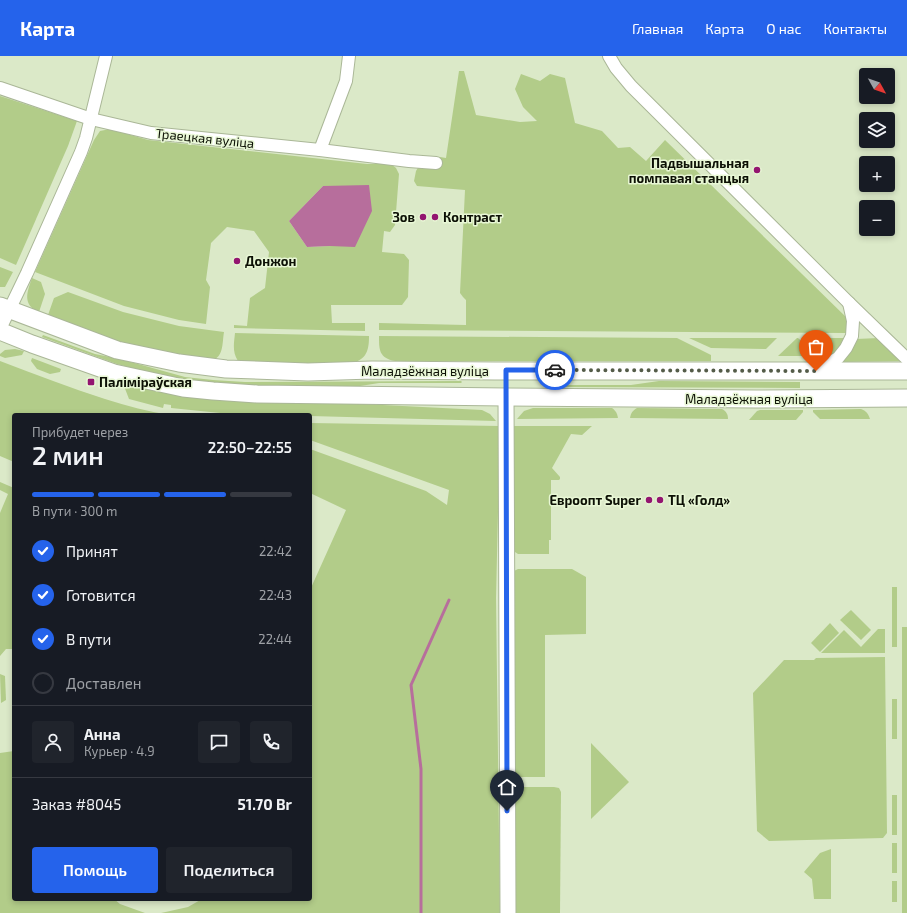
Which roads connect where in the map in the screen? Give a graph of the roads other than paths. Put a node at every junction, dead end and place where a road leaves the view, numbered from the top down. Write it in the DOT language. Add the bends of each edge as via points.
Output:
graph roads {
  1 [pos="106,56"];
  2 [pos="349,56"];
  3 [pos="610,56"];
  4 [pos="0,88"];
  5 [pos="91,119"];
  6 [pos="320,150"];
  7 [pos="436,163"];
  8 [pos="849,303"];
  9 [pos="5,308"];
  10 [pos="0,330"];
  11 [pos="907,359"];
  12 [pos="506,370"];
  13 [pos="816,371"];
  14 [pos="907,371"];
  15 [pos="506,397"];
  16 [pos="907,398"];
  17 [pos="508,913"];
  1 -- 5 [label="street"];
  2 -- 6 [label="street" via="346,81"];
  3 -- 8 [label="street" via="630,86"];
  4 -- 5 [label="street, Траецкая вуліца"];
  5 -- 6 [label="street, Траецкая вуліца" via="151,133"];
  5 -- 9 [label="street" via="81,152 27,273"];
  6 -- 7 [label="street, Траецкая вуліца"];
  8 -- 11 [label="street"];
  8 -- 13 [label="street" via="853,321 852,336 838,358"];
  9 -- 10 [label="street"];
  9 -- 12 [label="main road, Маладзёжная вуліца" via="118,350 179,363 226,369 308,372"];
  10 -- 15 [label="main road, Маладзёжная вуліца" via="32,344 114,372 183,388 257,394"];
  12 -- 13 [label="main road, Маладзёжная вуліца"];
  12 -- 15 [label="main road"];
  13 -- 14 [label="main road, Маладзёжная вуліца"];
  15 -- 16 [label="main road, Маладзёжная вуліца"];
  15 -- 17 [label="street"];
}
